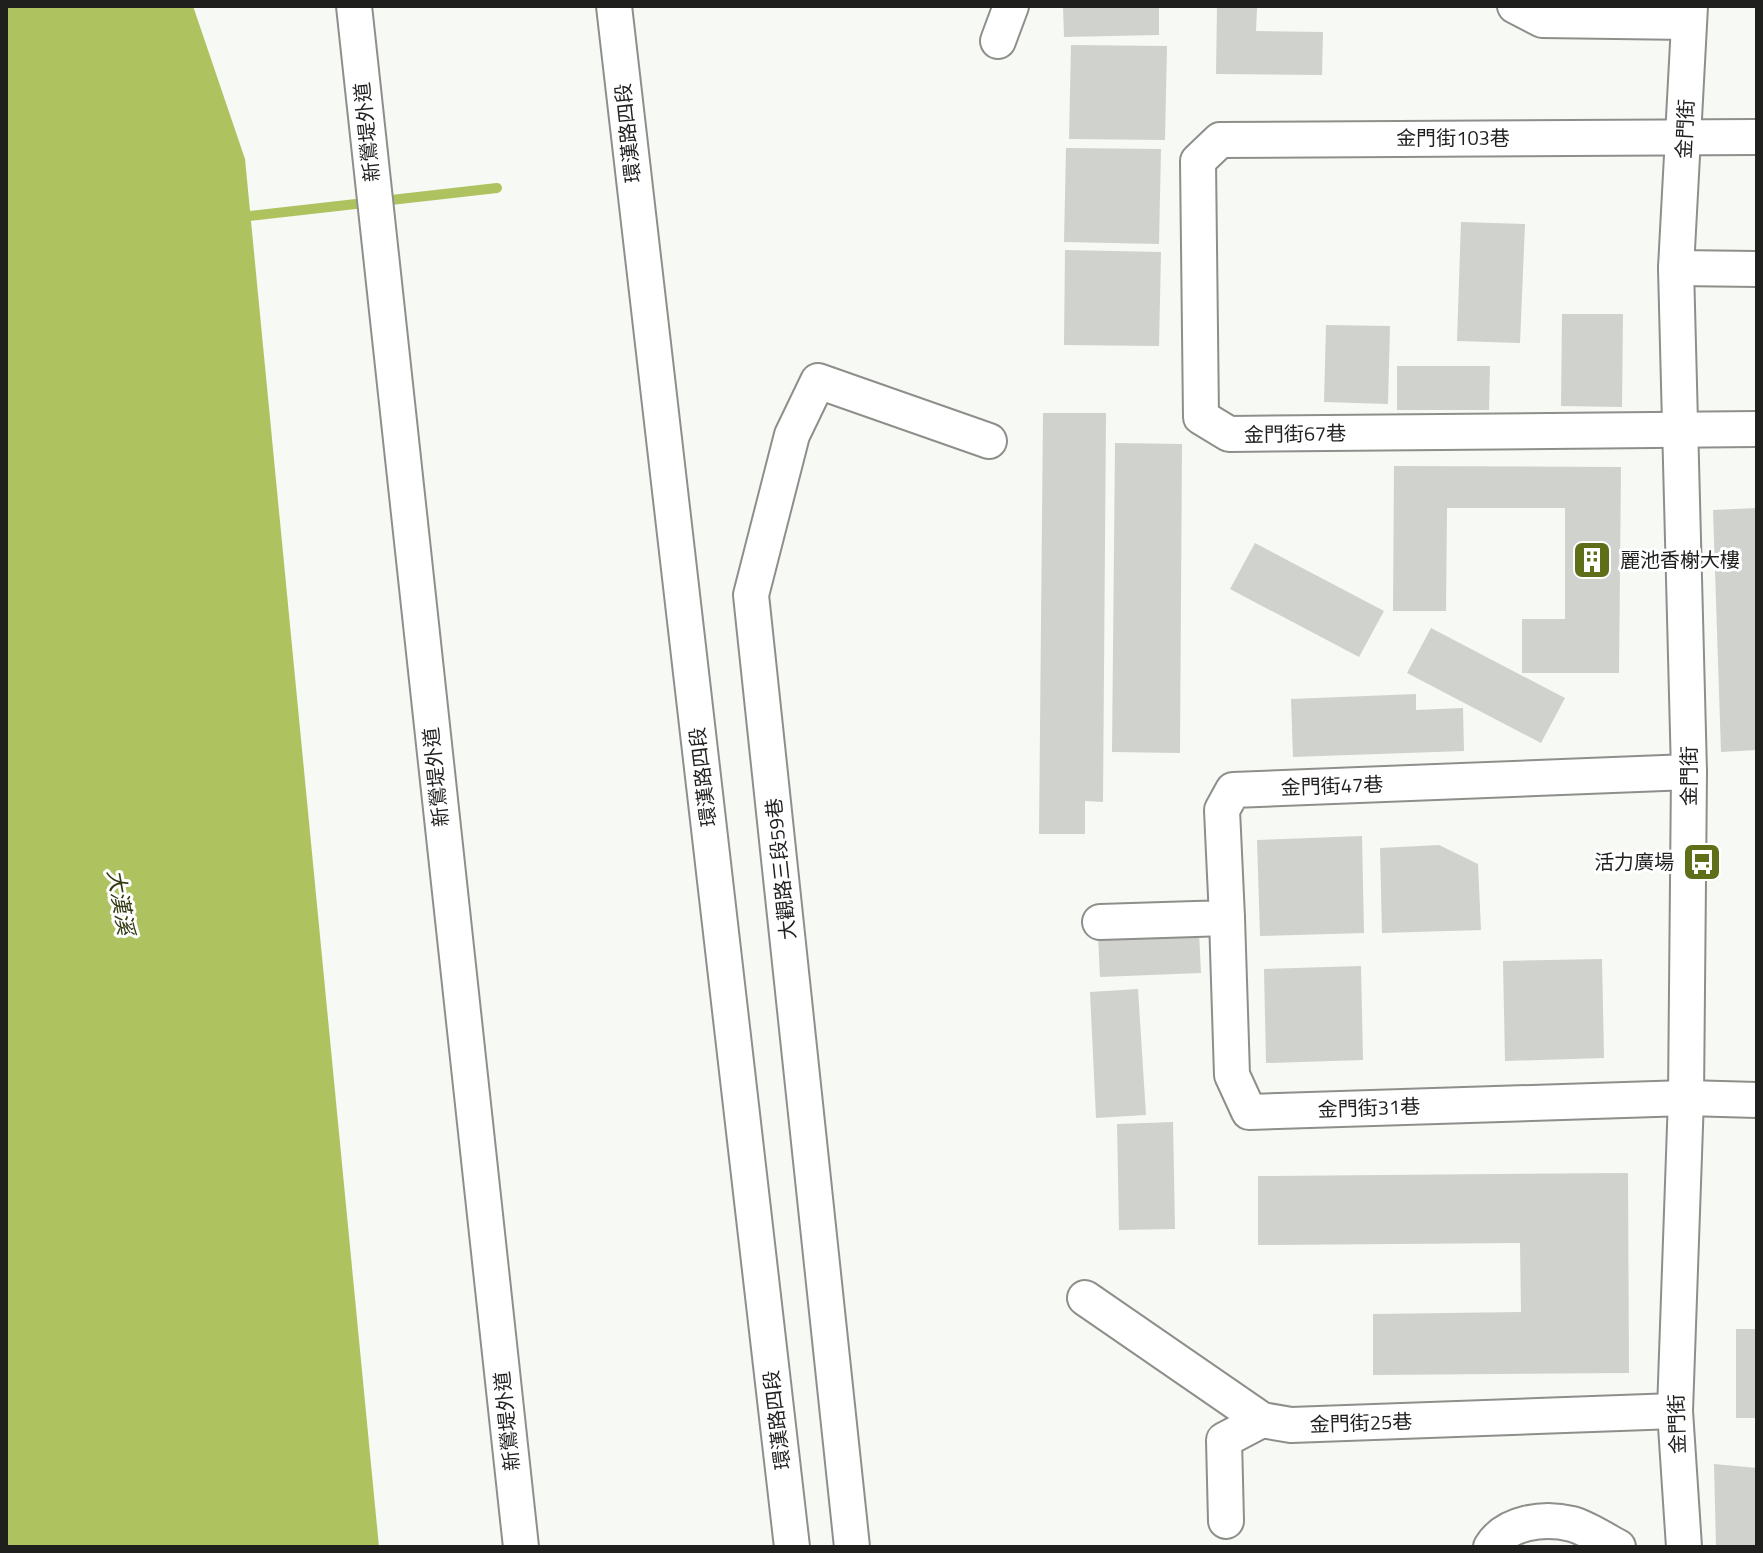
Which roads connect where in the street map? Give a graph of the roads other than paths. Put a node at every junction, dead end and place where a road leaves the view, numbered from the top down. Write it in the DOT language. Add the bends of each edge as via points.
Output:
graph roads {
  1 [pos="354,6"];
  2 [pos="614,6"];
  3 [pos="1011,6"];
  4 [pos="1515,6"];
  5 [pos="1689,14"];
  6 [pos="998,41"];
  7 [pos="1685,137"];
  8 [pos="1757,137"];
  9 [pos="1220,140"];
  10 [pos="1676,268"];
  11 [pos="1757,269"];
  12 [pos="1681,429"];
  13 [pos="1757,429"];
  14 [pos="989,441"];
  15 [pos="1689,772"];
  16 [pos="1227,918"];
  17 [pos="1100,922"];
  18 [pos="1686,1098"];
  19 [pos="1757,1100"];
  20 [pos="1085,1298"];
  21 [pos="1675,1411"];
  22 [pos="1262,1420"];
  23 [pos="1226,1521"];
  24 [pos="521,1547"];
  25 [pos="792,1547"];
  26 [pos="852,1547"];
  27 [pos="1491,1547"];
  28 [pos="1618,1547"];
  29 [pos="1684,1547"];
  1 -- 24 [label="street, 新鶯堤外道"];
  2 -- 25 [label="street, 環漢路四段"];
  3 -- 6 [label="street"];
  4 -- 5 [label="street" via="1542,20"];
  5 -- 7 [label="street, 金門街"];
  7 -- 8 [label="street, 金門街103巷"];
  7 -- 9 [label="street, 金門街103巷"];
  7 -- 10 [label="street, 金門街"];
  9 -- 12 [label="street, 金門街67巷" via="1198,161 1201,417 1210,423 1229,434"];
  10 -- 11 [label="street"];
  10 -- 12 [label="street, 金門街"];
  12 -- 13 [label="street"];
  12 -- 15 [label="street, 金門街"];
  14 -- 26 [label="street, 大觀路三段59巷" via="818,381 792,435 751,595"];
  15 -- 16 [label="street, 金門街47巷" via="1233,790 1222,810"];
  15 -- 18 [label="street, 金門街"];
  16 -- 17 [label="street"];
  16 -- 18 [label="street, 金門街31巷" via="1232,1075 1249,1112"];
  18 -- 19 [label="street"];
  18 -- 21 [label="street, 金門街"];
  20 -- 22 [label="street, 金門街25巷"];
  21 -- 22 [label="street, 金門街25巷" via="1291,1425"];
  21 -- 29 [label="street, 金門街"];
  22 -- 23 [label="street" via="1224,1440"];
  27 -- 28 [label="street" via="1498,1535 1523,1523 1571,1524"];
}
